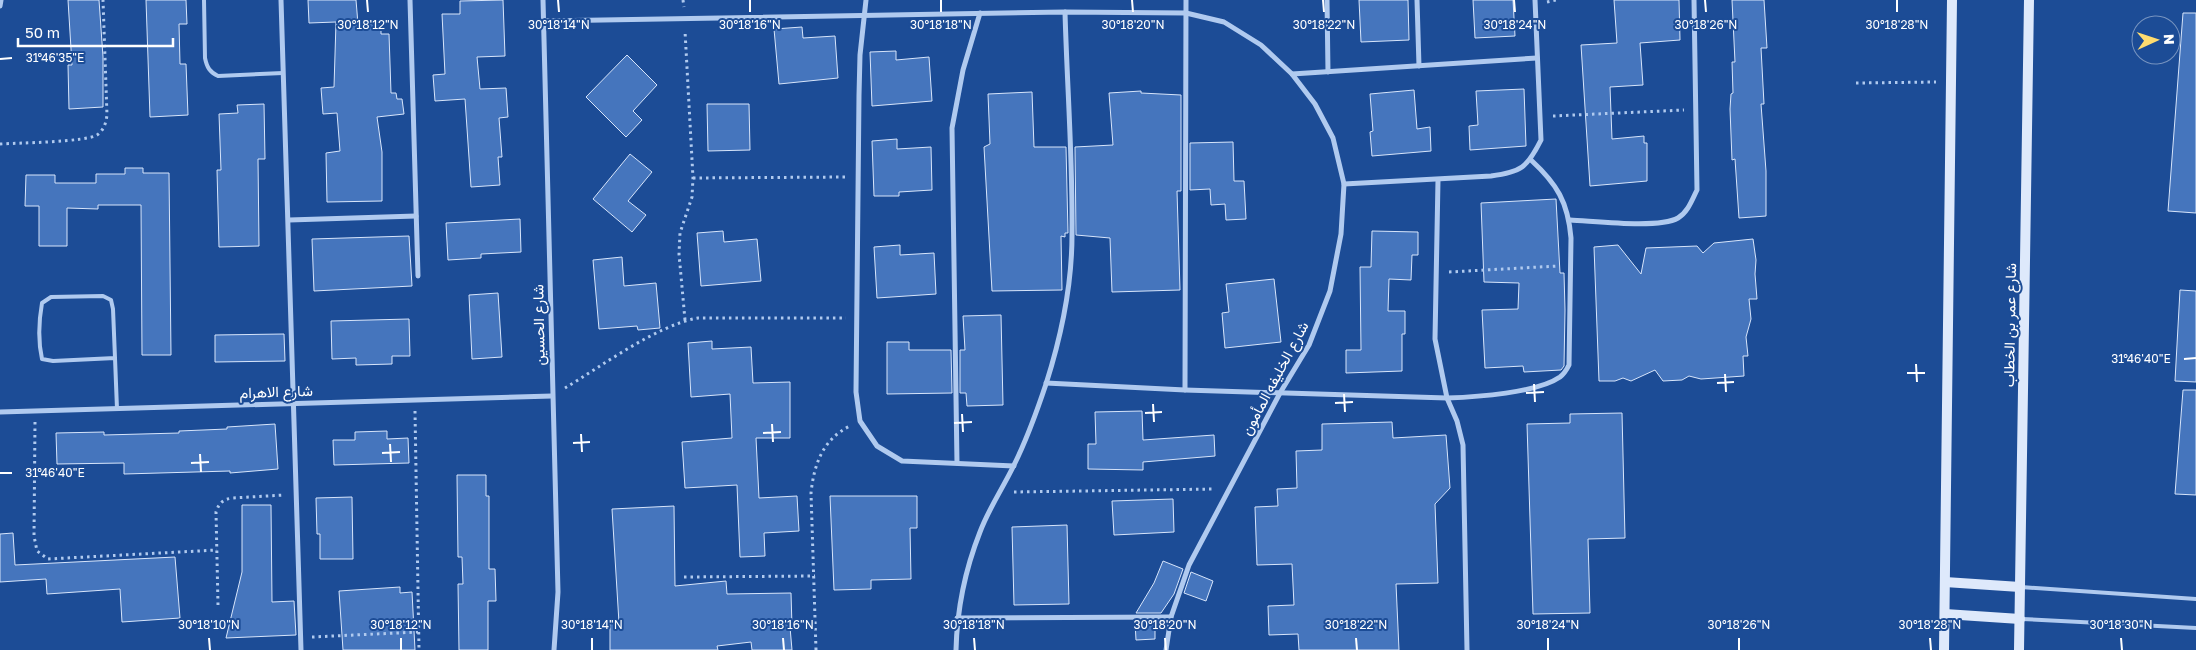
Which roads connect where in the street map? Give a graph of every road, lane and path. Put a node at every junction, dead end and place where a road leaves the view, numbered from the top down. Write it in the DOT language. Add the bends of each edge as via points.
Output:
graph roads {
  1 [pos="1,0"];
  2 [pos="103,0"];
  3 [pos="204,0"];
  4 [pos="282,0"];
  5 [pos="410,0"];
  6 [pos="543,0"];
  7 [pos="683,0"];
  8 [pos="866,0"];
  9 [pos="1186,0"];
  10 [pos="1327,0"];
  11 [pos="1417,0"];
  12 [pos="1535,0"];
  13 [pos="1694,0"];
  14 [pos="1952,0"];
  15 [pos="2028,0"];
  16 [pos="0,6"];
  17 [pos="1064,12"];
  18 [pos="980,13"];
  19 [pos="1186,13"];
  20 [pos="863,15"];
  21 [pos="684,18"];
  22 [pos="544,21"];
  23 [pos="1537,58"];
  24 [pos="1419,66"];
  25 [pos="1328,72"];
  26 [pos="283,73"];
  27 [pos="1292,74"];
  28 [pos="1952,82"];
  29 [pos="1856,83"];
  30 [pos="1696,110"];
  31 [pos="1540,116"];
  32 [pos="0,144"];
  33 [pos="1531,160"];
  34 [pos="859,177"];
  35 [pos="693,178"];
  36 [pos="1438,180"];
  37 [pos="1344,184"];
  38 [pos="416,216"];
  39 [pos="289,220"];
  40 [pos="1570,220"];
  41 [pos="1571,265"];
  42 [pos="1436,272"];
  43 [pos="418,276"];
  44 [pos="856,318"];
  45 [pos="685,320"];
  46 [pos="115,358"];
  47 [pos="1046,383"];
  48 [pos="1185,390"];
  49 [pos="1280,393"];
  50 [pos="552,396"];
  51 [pos="1447,398"];
  52 [pos="415,400"];
  53 [pos="295,402"];
  54 [pos="117,408"];
  55 [pos="35,410"];
  56 [pos="0,412"];
  57 [pos="860,421"];
  58 [pos="957,463"];
  59 [pos="1014,466"];
  60 [pos="1230,488"];
  61 [pos="998,492"];
  62 [pos="297,494"];
  63 [pos="217,550"];
  64 [pos="815,576"];
  65 [pos="684,577"];
  66 [pos="1945,582"];
  67 [pos="2020,587"];
  68 [pos="2196,599"];
  69 [pos="218,605"];
  70 [pos="1945,614"];
  71 [pos="1171,617"];
  72 [pos="957,618"];
  73 [pos="2020,619"];
  74 [pos="2196,628"];
  75 [pos="418,632"];
  76 [pos="301,637"];
  77 [pos="301,650"];
  78 [pos="419,650"];
  79 [pos="554,650"];
  80 [pos="816,650"];
  81 [pos="956,650"];
  82 [pos="1166,650"];
  83 [pos="1467,650"];
  84 [pos="1944,650"];
  85 [pos="2019,650"];
  1 -- 16 [label="street"];
  2 -- 32 [label="path" via="107,115 102,130 89,138"];
  3 -- 26 [label="lane" via="205,58 211,73 218,76"];
  4 -- 26 [label="street"];
  5 -- 38 [label="street"];
  6 -- 22 [label="street, شارع الحسين"];
  7 -- 21 [label="path"];
  8 -- 20 [label="street"];
  9 -- 19 [label="street"];
  10 -- 25 [label="street"];
  11 -- 24 [label="street"];
  12 -- 23 [label="street"];
  13 -- 30 [label="street"];
  14 -- 28 [label="street"];
  15 -- 67 [label="street, شارع عمر بن الخطاب"];
  17 -- 18 [label="street, شارع الخليفه المأمون"];
  17 -- 19 [label="street, شارع الخليفه المأمون"];
  17 -- 47 [label="street" via="1072,236 1068,286"];
  18 -- 20 [label="street, شارع الخليفه المأمون"];
  18 -- 58 [label="street" via="963,70 952,128"];
  19 -- 27 [label="street, شارع الخليفه المأمون" via="1224,22 1261,45"];
  19 -- 48 [label="street"];
  20 -- 21 [label="street, شارع الخليفه المأمون"];
  20 -- 34 [label="street"];
  21 -- 22 [label="street, شارع الخليفه المأمون"];
  21 -- 35 [label="path"];
  22 -- 50 [label="street, شارع الحسين"];
  23 -- 24 [label="street"];
  23 -- 31 [label="street"];
  24 -- 25 [label="street"];
  25 -- 27 [label="street"];
  26 -- 39 [label="street"];
  27 -- 37 [label="street, شارع الخليفه المأمون" via="1315,104 1333,138"];
  28 -- 29 [label="path"];
  28 -- 66 [label="street"];
  30 -- 31 [label="path"];
  30 -- 40 [label="street" via="1697,190 1690,206 1678,218 1662,223"];
  31 -- 33 [label="street" via="1541,140"];
  33 -- 36 [label="street" via="1514,173"];
  33 -- 40 [label="street" via="1549,176 1562,197"];
  34 -- 35 [label="path"];
  34 -- 44 [label="street"];
  35 -- 45 [label="path" via="692,197 680,233"];
  36 -- 37 [label="street"];
  36 -- 42 [label="street"];
  37 -- 49 [label="street, شارع الخليفه المأمون" via="1342,234 1330,291 1310,345"];
  38 -- 39 [label="street"];
  38 -- 43 [label="street"];
  39 -- 53 [label="street"];
  40 -- 41 [label="street"];
  41 -- 42 [label="path"];
  41 -- 51 [label="street" via="1569,365 1562,376 1516,391"];
  42 -- 51 [label="street" via="1436,339"];
  44 -- 45 [label="path"];
  44 -- 57 [label="street" via="856,392"];
  45 -- 50 [label="path"];
  46 -- 46 [label="lane" via="42,359 42,303 51,297 103,296 110,300"];
  46 -- 54 [label="lane"];
  47 -- 48 [label="street"];
  47 -- 59 [label="street"];
  48 -- 49 [label="street"];
  49 -- 51 [label="street"];
  49 -- 60 [label="street, شارع الخليفه المأمون"];
  50 -- 52 [label="street, شارع الاهرام"];
  50 -- 79 [label="street, شارع الحسين" via="558,592"];
  51 -- 83 [label="street" via="1463,445"];
  52 -- 53 [label="street, شارع الاهرام"];
  52 -- 75 [label="path"];
  53 -- 54 [label="street, شارع الاهرام"];
  53 -- 62 [label="street"];
  54 -- 55 [label="street, شارع الاهرام"];
  55 -- 56 [label="street, شارع الاهرام"];
  55 -- 63 [label="path" via="34,536 37,551 48,559"];
  57 -- 58 [label="street" via="877,446 902,461"];
  57 -- 64 [label="path" via="829,441 813,474"];
  58 -- 59 [label="street"];
  59 -- 61 [label="street"];
  60 -- 61 [label="path"];
  60 -- 71 [label="street, شارع الخليفه المأمون" via="1189,565"];
  61 -- 72 [label="street" via="966,574"];
  62 -- 63 [label="path" via="225,499 218,504 216,512"];
  62 -- 76 [label="street"];
  63 -- 69 [label="path"];
  64 -- 65 [label="path"];
  64 -- 80 [label="path"];
  66 -- 67 [label="street"];
  66 -- 70 [label="street"];
  67 -- 68 [label="lane"];
  67 -- 73 [label="street, شارع عمر بن الخطاب"];
  70 -- 73 [label="street"];
  70 -- 84 [label="street"];
  71 -- 72 [label="street"];
  71 -- 82 [label="street, شارع الخليفه المأمون"];
  72 -- 81 [label="street"];
  73 -- 74 [label="lane"];
  73 -- 85 [label="street, شارع عمر بن الخطاب"];
  75 -- 76 [label="path"];
  75 -- 78 [label="path"];
  76 -- 77 [label="street"];
}
